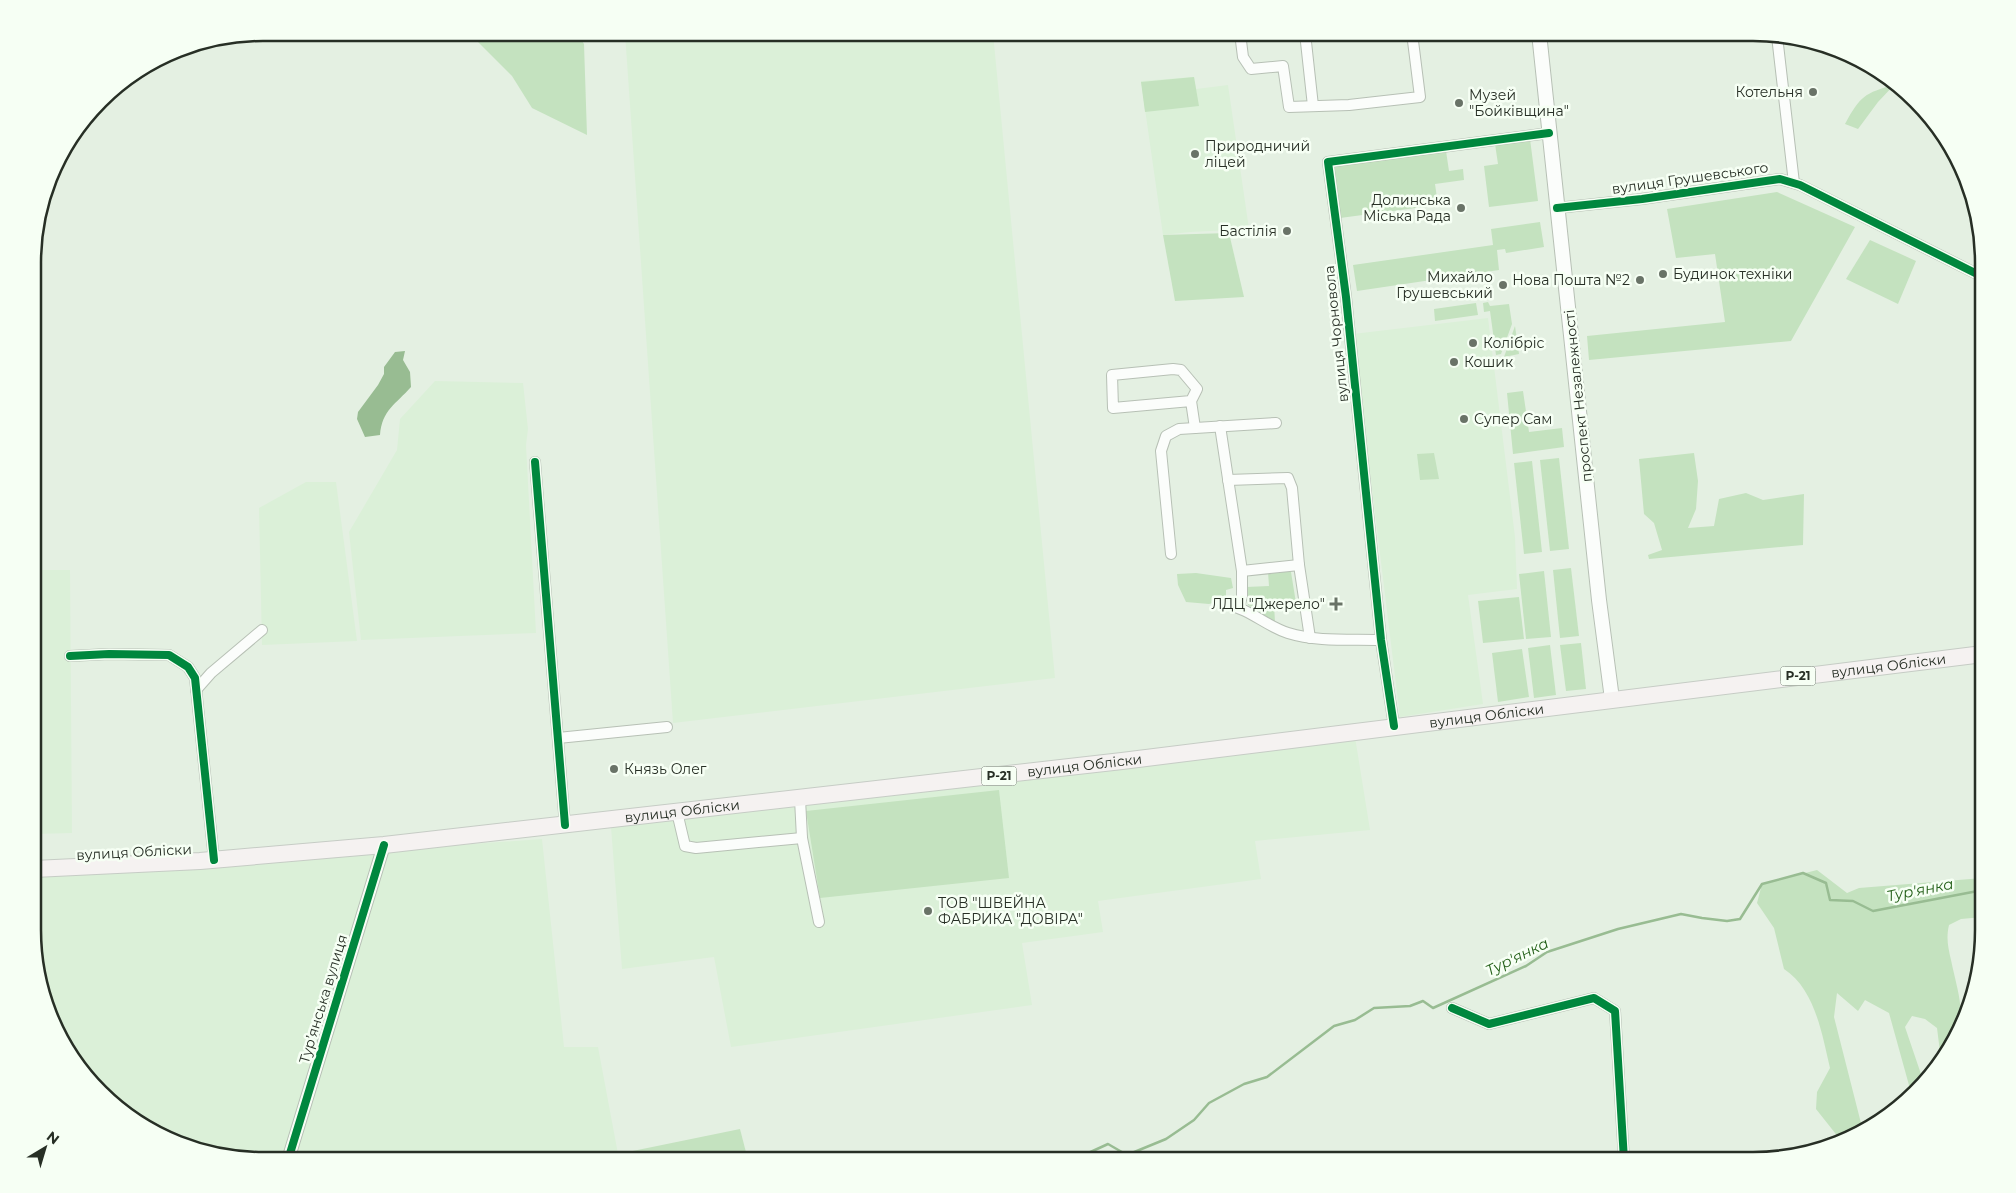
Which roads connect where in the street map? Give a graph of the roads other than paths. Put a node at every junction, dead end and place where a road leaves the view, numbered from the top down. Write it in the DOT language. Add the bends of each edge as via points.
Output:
graph roads {
  1 [pos="1241,41"];
  2 [pos="1306,41"];
  3 [pos="1413,41"];
  4 [pos="1540,41"];
  5 [pos="1778,43"];
  6 [pos="1313,106"];
  7 [pos="1549,133"];
  8 [pos="1794,183"];
  9 [pos="1557,208"];
  10 [pos="1975,273"];
  11 [pos="1191,401"];
  12 [pos="1276,423"];
  13 [pos="1220,426"];
  14 [pos="1195,428"];
  15 [pos="535,462"];
  16 [pos="1228,480"];
  17 [pos="1172,554"];
  18 [pos="1299,565"];
  19 [pos="1242,571"];
  20 [pos="1225,604"];
  21 [pos="1239,607"];
  22 [pos="262,630"];
  23 [pos="1310,638"];
  24 [pos="1381,640"];
  25 [pos="1975,655"];
  26 [pos="70,656"];
  27 [pos="196,690"];
  28 [pos="1612,699"];
  29 [pos="1394,726"];
  30 [pos="667,727"];
  31 [pos="558,738"];
  32 [pos="800,799"];
  33 [pos="677,812"];
  34 [pos="566,825"];
  35 [pos="802,838"];
  36 [pos="384,845"];
  37 [pos="214,860"];
  38 [pos="41,869"];
  39 [pos="819,922"];
  40 [pos="1452,1008"];
  41 [pos="290,1152"];
  42 [pos="1624,1152"];
  1 -- 6 [label="street" via="1243,58 1251,69 1284,66 1289,107"];
  2 -- 6 [label="street"];
  3 -- 6 [label="street" via="1420,97"];
  4 -- 7 [label="main road, проспект Незалежності"];
  5 -- 8 [label="street"];
  7 -- 9 [label="main road, проспект Незалежності"];
  7 -- 24 [label="street, вулиця Чорновола" via="1328,162 1346,297"];
  8 -- 9 [label="street, вулиця Грушевського" via="1780,179 1753,181 1642,199"];
  8 -- 10 [label="street, вулиця Грушевського"];
  9 -- 28 [label="main road, проспект Незалежності"];
  11 -- 11 [label="street" via="1113,408 1112,375 1181,370 1197,389"];
  11 -- 14 [label="street"];
  12 -- 13 [label="street"];
  13 -- 14 [label="street"];
  13 -- 16 [label="street"];
  14 -- 17 [label="street" via="1170,432 1161,445"];
  15 -- 31 [label="street"];
  16 -- 18 [label="street" via="1288,478 1292,488"];
  16 -- 19 [label="street"];
  18 -- 19 [label="street"];
  18 -- 23 [label="street"];
  19 -- 21 [label="street"];
  20 -- 21 [label="street"];
  21 -- 23 [label="street" via="1286,633"];
  22 -- 27 [label="street"];
  23 -- 24 [label="street"];
  24 -- 29 [label="street, вулиця Чорновола"];
  25 -- 28 [label="main road, вулиця Обліски / Р-21"];
  26 -- 27 [label="street" via="169,655 188,667 195,678"];
  27 -- 37 [label="street"];
  28 -- 29 [label="main road, вулиця Обліски / Р-21"];
  29 -- 32 [label="main road, вулиця Обліски / Р-21"];
  30 -- 31 [label="street"];
  31 -- 34 [label="street"];
  32 -- 33 [label="main road, вулиця Обліски / Р-21"];
  32 -- 35 [label="street"];
  33 -- 34 [label="main road, вулиця Обліски / Р-21"];
  33 -- 35 [label="street" via="685,846 696,848"];
  34 -- 36 [label="main road, вулиця Обліски / Р-21"];
  35 -- 39 [label="street"];
  36 -- 37 [label="main road, вулиця Обліски / Р-21"];
  36 -- 41 [label="street, Турʼянська вулиця"];
  37 -- 38 [label="main road, вулиця Обліски / Р-21"];
  40 -- 42 [label="street" via="1489,1024 1594,998 1615,1011"];
}
